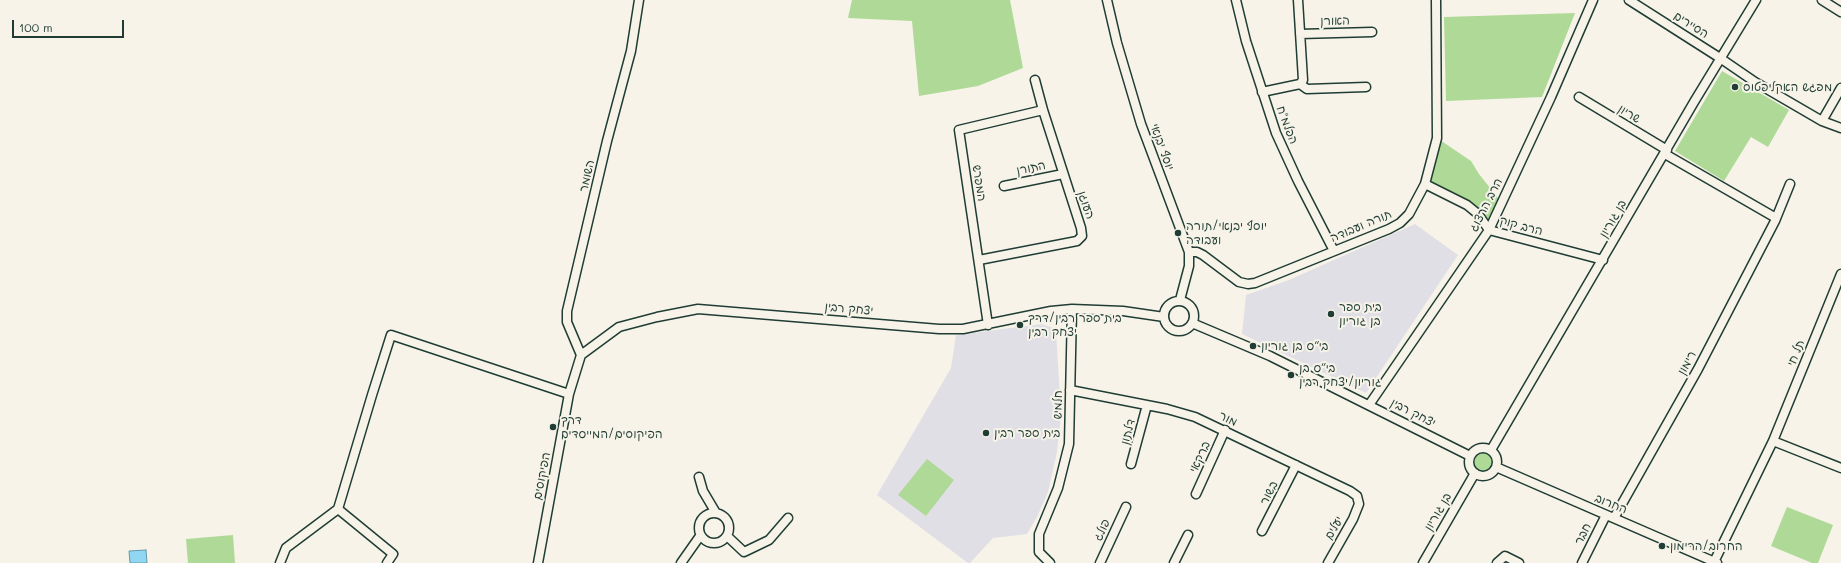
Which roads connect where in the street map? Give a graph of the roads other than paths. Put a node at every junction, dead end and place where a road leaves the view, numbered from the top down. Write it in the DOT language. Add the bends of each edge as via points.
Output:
graph roads {
  1 [pos="639,0"];
  2 [pos="1107,0"];
  3 [pos="1236,0"];
  4 [pos="1298,0"];
  5 [pos="1436,0"];
  6 [pos="1593,0"];
  7 [pos="1629,0"];
  8 [pos="1756,0"];
  9 [pos="1822,0"];
  10 [pos="1841,12"];
  11 [pos="1372,32"];
  12 [pos="1300,34"];
  13 [pos="1720,58"];
  14 [pos="1035,80"];
  15 [pos="1300,84"];
  16 [pos="1366,87"];
  17 [pos="1841,88"];
  18 [pos="1262,92"];
  19 [pos="1579,97"];
  20 [pos="1043,110"];
  21 [pos="1822,121"];
  22 [pos="1841,128"];
  23 [pos="1666,152"];
  24 [pos="1063,174"];
  25 [pos="1425,184"];
  26 [pos="1790,184"];
  27 [pos="1004,186"];
  28 [pos="1776,218"];
  29 [pos="1489,230"];
  30 [pos="1334,251"];
  31 [pos="1189,252"];
  32 [pos="979,260"];
  33 [pos="1603,260"];
  34 [pos="1841,274"];
  35 [pos="1180,300"];
  36 [pos="1072,309"];
  37 [pos="1164,317"];
  38 [pos="1192,323"];
  39 [pos="988,324"];
  40 [pos="581,356"];
  41 [pos="1070,390"];
  42 [pos="569,394"];
  43 [pos="1369,404"];
  44 [pos="1147,405"];
  45 [pos="1225,430"];
  46 [pos="1773,441"];
  47 [pos="1491,450"];
  48 [pos="1470,456"];
  49 [pos="1131,464"];
  50 [pos="1296,465"];
  51 [pos="1496,467"];
  52 [pos="1841,468"];
  53 [pos="1475,473"];
  54 [pos="698,477"];
  55 [pos="1196,494"];
  56 [pos="1359,504"];
  57 [pos="1126,507"];
  58 [pos="338,509"];
  59 [pos="716,513"];
  60 [pos="1610,517"];
  61 [pos="788,518"];
  62 [pos="1262,531"];
  63 [pos="1188,535"];
  64 [pos="700,536"];
  65 [pos="727,536"];
  66 [pos="1716,562"];
  67 [pos="280,563"];
  68 [pos="387,563"];
  69 [pos="538,563"];
  70 [pos="681,563"];
  71 [pos="1050,563"];
  72 [pos="1100,563"];
  73 [pos="1174,563"];
  74 [pos="1328,563"];
  75 [pos="1423,563"];
  76 [pos="1497,563"];
  77 [pos="1519,563"];
  78 [pos="1582,563"];
  1 -- 40 [label="street, השומר" via="631,51 567,311 567,322"];
  2 -- 31 [label="street, יוסף יבנאי" via="1140,124"];
  3 -- 18 [label="street, הפלמ\"ח"];
  4 -- 12 [label="street"];
  5 -- 25 [label="street, תורה ועבודה" via="1437,138"];
  6 -- 29 [label="street, הרב הרצוג"];
  7 -- 13 [label="street, הסיירים"];
  8 -- 13 [label="street, בן גוריון"];
  9 -- 10 [label="street"];
  11 -- 12 [label="street, האורן"];
  12 -- 15 [label="street"];
  13 -- 21 [label="street, הסיירים" via="1754,82"];
  13 -- 23 [label="street, בן גוריון"];
  14 -- 20 [label="street, העוגן"];
  15 -- 16 [label="street" via="1307,89"];
  15 -- 18 [label="street"];
  17 -- 21 [label="street"];
  18 -- 30 [label="street, הפלמ\"ח" via="1276,133"];
  19 -- 23 [label="street, שריון"];
  20 -- 24 [label="street, העוגן"];
  20 -- 32 [label="street, המפרש" via="959,130"];
  21 -- 22 [label="street, הסיירים"];
  23 -- 28 [label="street"];
  23 -- 33 [label="street, בן גוריון"];
  24 -- 27 [label="street, התורן"];
  24 -- 32 [label="street, העוגן" via="1082,236 1077,241"];
  25 -- 29 [label="street, הרב קוק" via="1467,205 1478,214"];
  25 -- 30 [label="street, תורה ועבודה" via="1409,214 1400,223"];
  26 -- 28 [label="street, רימון"];
  28 -- 60 [label="street, רימון" via="1698,369"];
  29 -- 33 [label="street, הרב קוק"];
  29 -- 43 [label="street, הרב הרצוג"];
  30 -- 31 [label="street, תורה ועבודה" via="1248,284 1238,282 1203,255"];
  31 -- 35 [label="street, יוסף יבנאי" via="1189,266"];
  32 -- 39 [label="street, המפרש"];
  33 -- 47 [label="street, בן גוריון"];
  34 -- 46 [label="street, תל חי"];
  35 -- 37 [label="street" via="1168,305"];
  35 -- 38 [label="street" via="1192,308"];
  36 -- 37 [label="street, יצחק רבין" via="1123,311"];
  36 -- 39 [label="street, יצחק רבין"];
  36 -- 41 [label="street, חלמיש"];
  37 -- 38 [label="street" via="1168,327 1179,331"];
  38 -- 43 [label="street, יצחק רבין" via="1270,356"];
  39 -- 40 [label="street, יצחק רבין" via="963,329 938,329 698,310 619,327"];
  40 -- 42 [label="street"];
  41 -- 44 [label="street, מור"];
  41 -- 71 [label="street, חלמיש" via="1066,462 1039,534 1039,552"];
  42 -- 58 [label="street" via="391,336"];
  42 -- 69 [label="street, הפיקוסים"];
  43 -- 48 [label="street, יצחק רבין"];
  44 -- 45 [label="street, מור" via="1195,417"];
  44 -- 49 [label="street, דלתון"];
  45 -- 50 [label="street, מור"];
  45 -- 55 [label="street, ברקאי"];
  46 -- 52 [label="street"];
  46 -- 66 [label="street, תל חי"];
  47 -- 48 [label="street" via="1477,449"];
  47 -- 51 [label="street" via="1497,459"];
  48 -- 53 [label="street" via="1469,465"];
  50 -- 56 [label="street, מור" via="1350,491 1357,496"];
  50 -- 62 [label="street, בשור"];
  51 -- 53 [label="street" via="1484,476"];
  51 -- 60 [label="street, החרוב"];
  53 -- 75 [label="street, בן גוריון"];
  54 -- 59 [label="street" via="703,492"];
  56 -- 74 [label="street, יעלים"];
  57 -- 72 [label="street, פולג"];
  58 -- 67 [label="street" via="286,548"];
  58 -- 68 [label="street" via="394,554"];
  59 -- 64 [label="street" via="702,518 698,526"];
  59 -- 65 [label="street" via="727,521"];
  60 -- 66 [label="street, החרוב"];
  60 -- 78 [label="street, חבר"];
  61 -- 65 [label="street" via="769,540 744,552"];
  63 -- 73 [label="street"];
  64 -- 65 [label="street" via="711,544 720,542"];
  64 -- 70 [label="street"];
  76 -- 77 [label="street" via="1505,556"];
}
